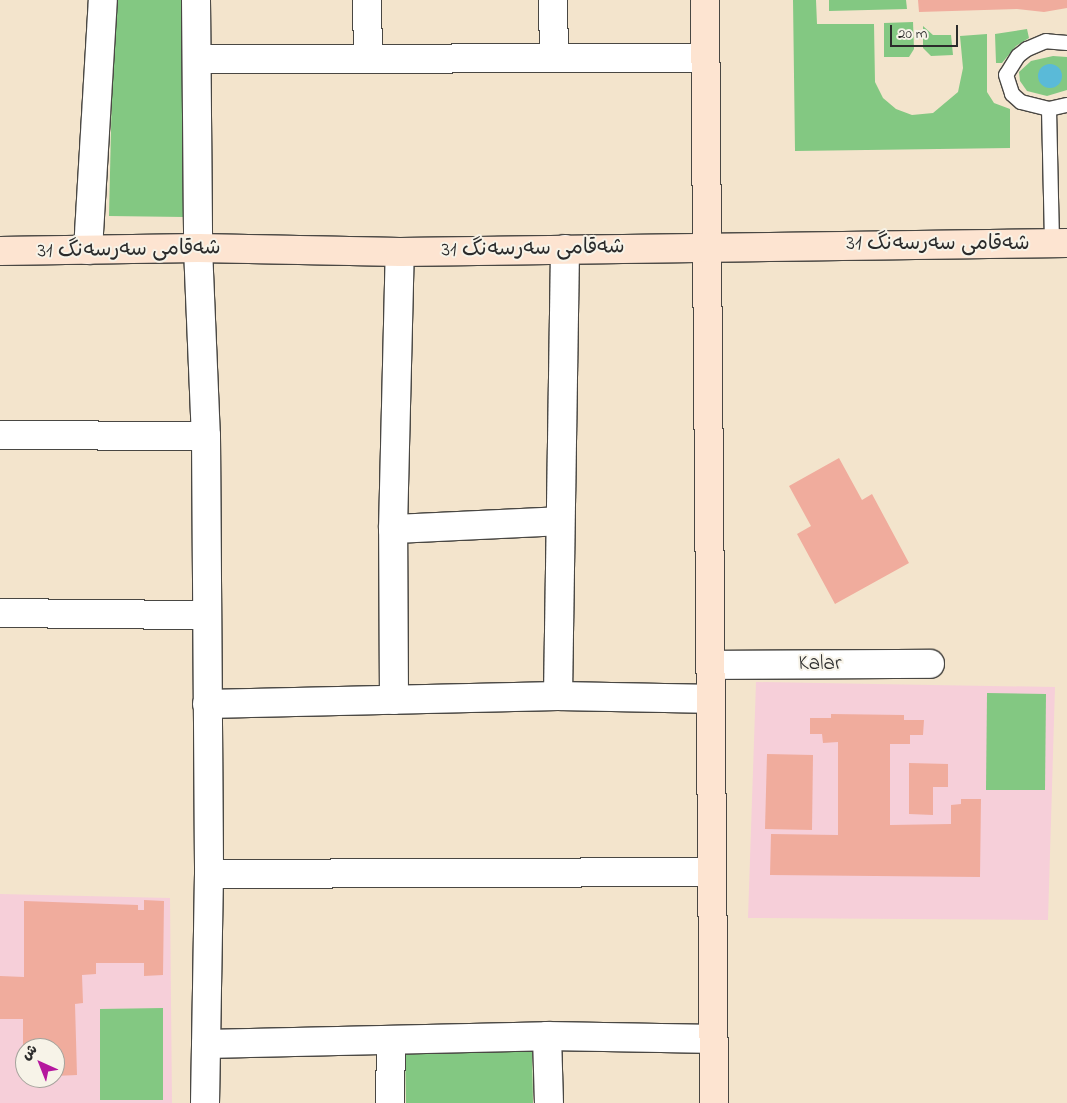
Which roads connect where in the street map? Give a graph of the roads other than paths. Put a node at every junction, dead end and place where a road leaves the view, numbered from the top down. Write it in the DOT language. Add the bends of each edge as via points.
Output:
graph roads {
  1 [pos="103,0"];
  2 [pos="196,0"];
  3 [pos="367,0"];
  4 [pos="553,0"];
  5 [pos="705,0"];
  6 [pos="1067,43"];
  7 [pos="368,57"];
  8 [pos="554,57"];
  9 [pos="705,58"];
  10 [pos="198,59"];
  11 [pos="1067,105"];
  12 [pos="1049,109"];
  13 [pos="1059,243"];
  14 [pos="707,246"];
  15 [pos="198,248"];
  16 [pos="565,249"];
  17 [pos="88,250"];
  18 [pos="0,251"];
  19 [pos="400,252"];
  20 [pos="0,435"];
  21 [pos="206,436"];
  22 [pos="560,521"];
  23 [pos="392,529"];
  24 [pos="0,614"];
  25 [pos="205,615"];
  26 [pos="930,664"];
  27 [pos="710,665"];
  28 [pos="558,696"];
  29 [pos="710,699"];
  30 [pos="394,700"];
  31 [pos="207,704"];
  32 [pos="712,872"];
  33 [pos="209,874"];
  34 [pos="547,1036"];
  35 [pos="713,1039"];
  36 [pos="391,1040"];
  37 [pos="206,1044"];
  38 [pos="205,1103"];
  39 [pos="390,1103"];
  40 [pos="549,1103"];
  41 [pos="714,1103"];
  1 -- 17 [label="street"];
  2 -- 10 [label="street"];
  3 -- 7 [label="street"];
  4 -- 8 [label="street"];
  5 -- 9 [label="street"];
  6 -- 12 [label="lane" via="1046,41 1027,49 1018,56 1006,75 1012,94 1021,102"];
  7 -- 8 [label="street"];
  7 -- 10 [label="street"];
  8 -- 9 [label="street"];
  9 -- 14 [label="street"];
  10 -- 15 [label="street"];
  11 -- 12 [label="lane"];
  12 -- 13 [label="lane"];
  13 -- 14 [label="street, شەقامی سەرسەنگ 31"];
  14 -- 16 [label="street, شەقامی سەرسەنگ 31"];
  14 -- 27 [label="street"];
  15 -- 17 [label="street, شەقامی سەرسەنگ 31"];
  15 -- 19 [label="street, شەقامی سەرسەنگ 31"];
  15 -- 21 [label="street"];
  16 -- 19 [label="street, شەقامی سەرسەنگ 31"];
  16 -- 22 [label="street"];
  17 -- 18 [label="street, شەقامی سەرسەنگ 31"];
  19 -- 23 [label="street"];
  20 -- 21 [label="street"];
  21 -- 25 [label="street"];
  22 -- 23 [label="street"];
  22 -- 28 [label="street"];
  23 -- 30 [label="street"];
  24 -- 25 [label="street"];
  25 -- 31 [label="street"];
  26 -- 27 [label="street, Kalar"];
  27 -- 29 [label="street"];
  28 -- 29 [label="street"];
  28 -- 30 [label="street"];
  29 -- 32 [label="street"];
  30 -- 31 [label="street"];
  31 -- 33 [label="street"];
  32 -- 33 [label="street"];
  32 -- 35 [label="street"];
  33 -- 37 [label="street"];
  34 -- 35 [label="street"];
  34 -- 36 [label="street"];
  34 -- 40 [label="street"];
  35 -- 41 [label="street"];
  36 -- 37 [label="street"];
  36 -- 39 [label="street"];
  37 -- 38 [label="street"];
}
